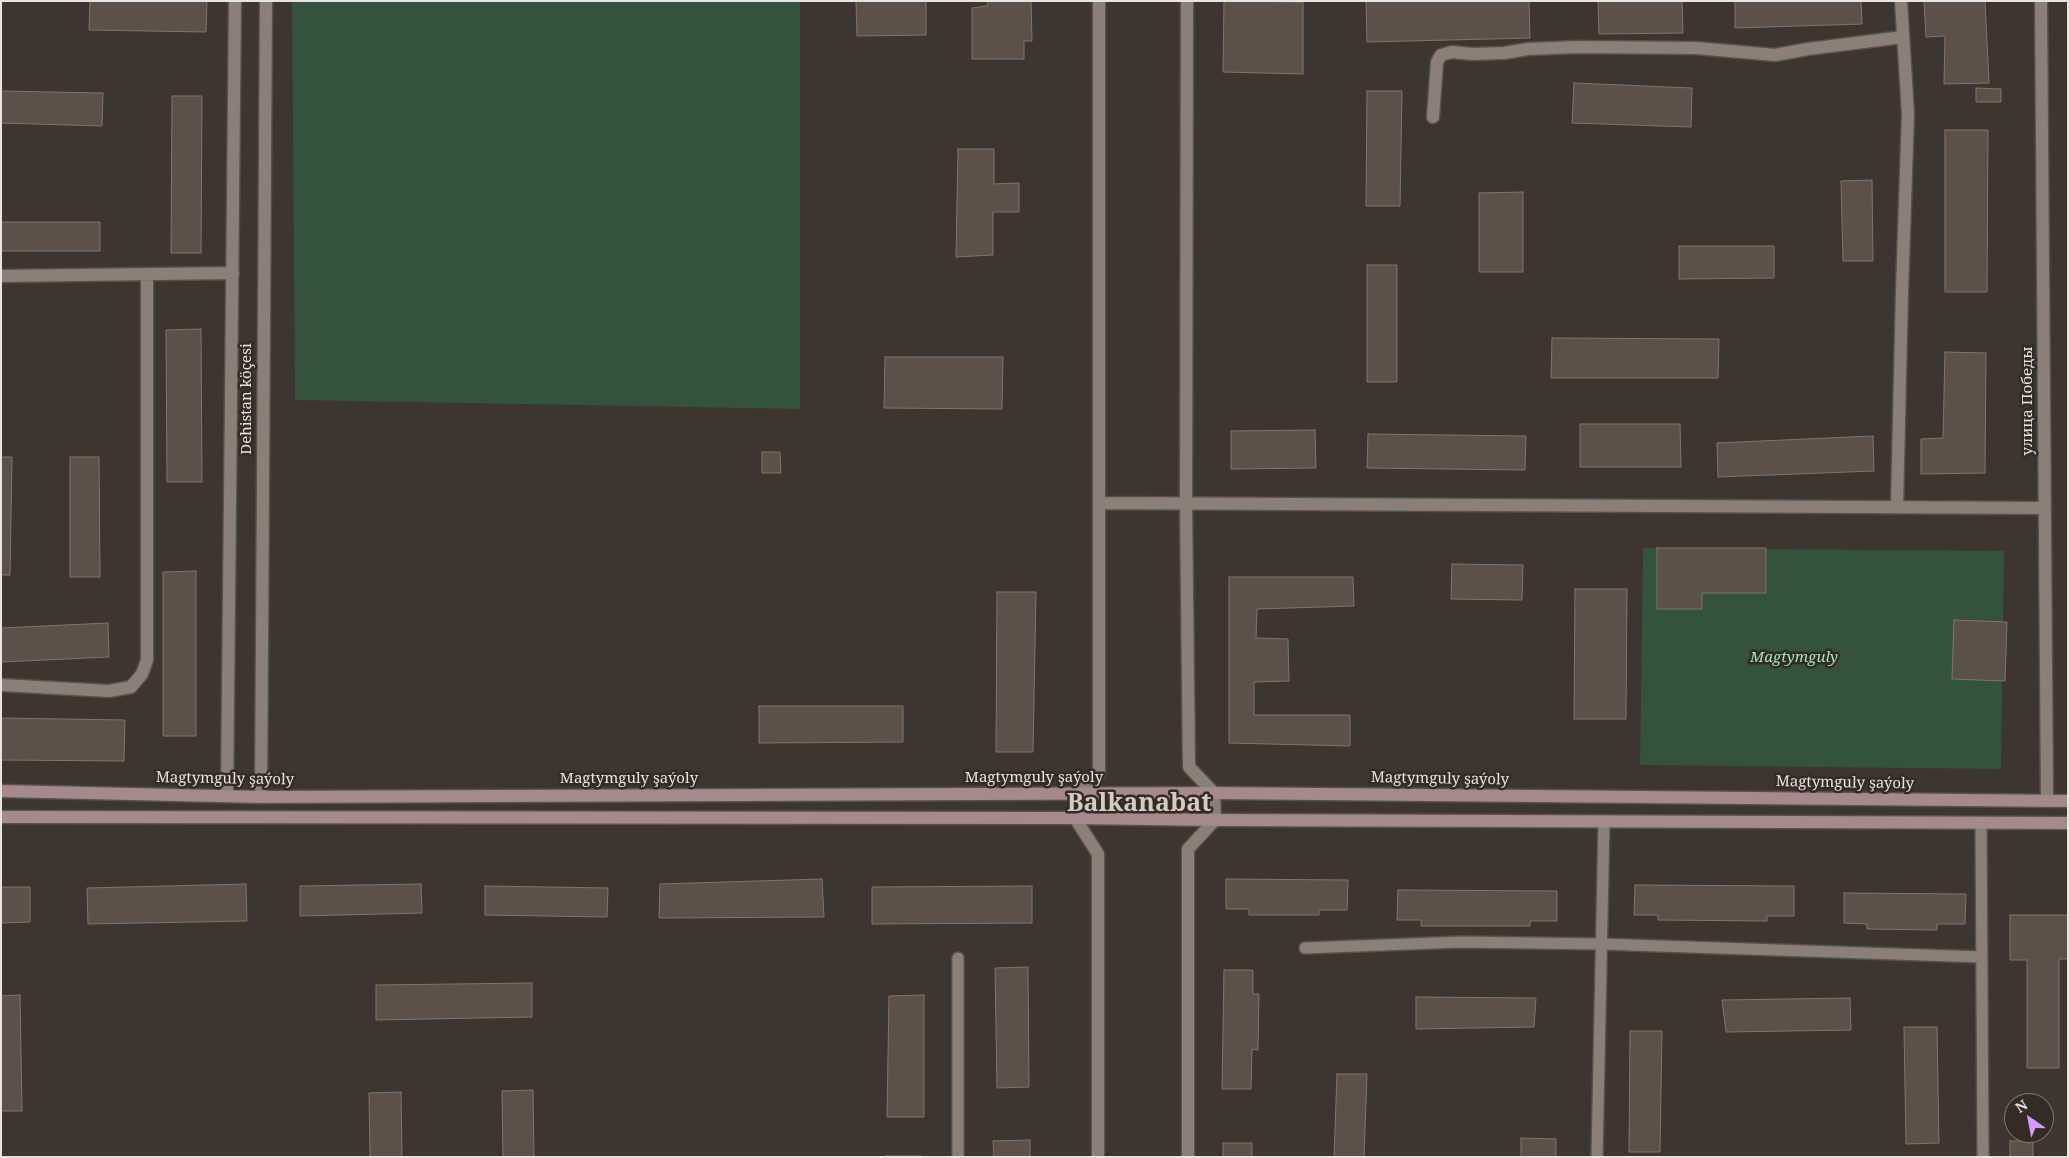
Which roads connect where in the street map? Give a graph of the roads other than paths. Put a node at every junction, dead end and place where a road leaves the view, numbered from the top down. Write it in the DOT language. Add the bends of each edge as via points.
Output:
graph roads {
  1 [pos="235,1"];
  2 [pos="266,1"];
  3 [pos="1099,1"];
  4 [pos="1187,1"];
  5 [pos="1901,1"];
  6 [pos="2041,1"];
  7 [pos="1902,37"];
  8 [pos="1433,117"];
  9 [pos="232,273"];
  10 [pos="147,274"];
  11 [pos="1,276"];
  12 [pos="1100,503"];
  13 [pos="1186,505"];
  14 [pos="1897,508"];
  15 [pos="2045,508"];
  16 [pos="1,685"];
  17 [pos="1,790"];
  18 [pos="1214,793"];
  19 [pos="1075,794"];
  20 [pos="228,796"];
  21 [pos="261,797"];
  22 [pos="2047,801"];
  23 [pos="2068,801"];
  24 [pos="1,817"];
  25 [pos="1075,818"];
  26 [pos="1214,820"];
  27 [pos="1604,821"];
  28 [pos="1981,823"];
  29 [pos="2068,823"];
  30 [pos="1601,944"];
  31 [pos="1305,948"];
  32 [pos="1982,957"];
  33 [pos="958,958"];
  34 [pos="958,1157"];
  35 [pos="1098,1157"];
  36 [pos="1188,1157"];
  37 [pos="1596,1157"];
  38 [pos="1983,1157"];
  1 -- 9 [label="street, Dehistan köçesi"];
  2 -- 21 [label="street, Dehistan köçesi"];
  3 -- 12 [label="street"];
  4 -- 13 [label="street"];
  5 -- 7 [label="street"];
  6 -- 15 [label="street, улица Победы"];
  7 -- 8 [label="street" via="1775,54 1696,48 1587,47 1504,53 1452,52 1441,55 1437,62"];
  7 -- 14 [label="street" via="1908,114"];
  9 -- 10 [label="street"];
  9 -- 20 [label="street, Dehistan köçesi"];
  10 -- 11 [label="street"];
  10 -- 16 [label="street" via="147,660 142,674 131,687 109,691"];
  12 -- 13 [label="street"];
  12 -- 19 [label="street" via="1099,774"];
  13 -- 14 [label="street"];
  13 -- 18 [label="street" via="1189,767"];
  14 -- 15 [label="street"];
  15 -- 22 [label="street, улица Победы"];
  17 -- 20 [label="street, Magtymguly şaýoly"];
  18 -- 19 [label="street, Magtymguly şaýoly"];
  18 -- 22 [label="street, Magtymguly şaýoly"];
  18 -- 26 [label="street"];
  19 -- 21 [label="street, Magtymguly şaýoly"];
  19 -- 25 [label="street"];
  20 -- 21 [label="street, Magtymguly şaýoly"];
  22 -- 23 [label="street, Magtymguly şaýoly"];
  24 -- 25 [label="street"];
  25 -- 26 [label="street"];
  25 -- 35 [label="street" via="1098,854"];
  26 -- 27 [label="street"];
  26 -- 36 [label="street" via="1188,849"];
  27 -- 28 [label="street"];
  27 -- 30 [label="lane"];
  28 -- 29 [label="street"];
  28 -- 32 [label="lane"];
  30 -- 31 [label="lane" via="1461,942"];
  30 -- 32 [label="lane"];
  30 -- 37 [label="lane"];
  32 -- 38 [label="lane"];
  33 -- 34 [label="lane"];
}
